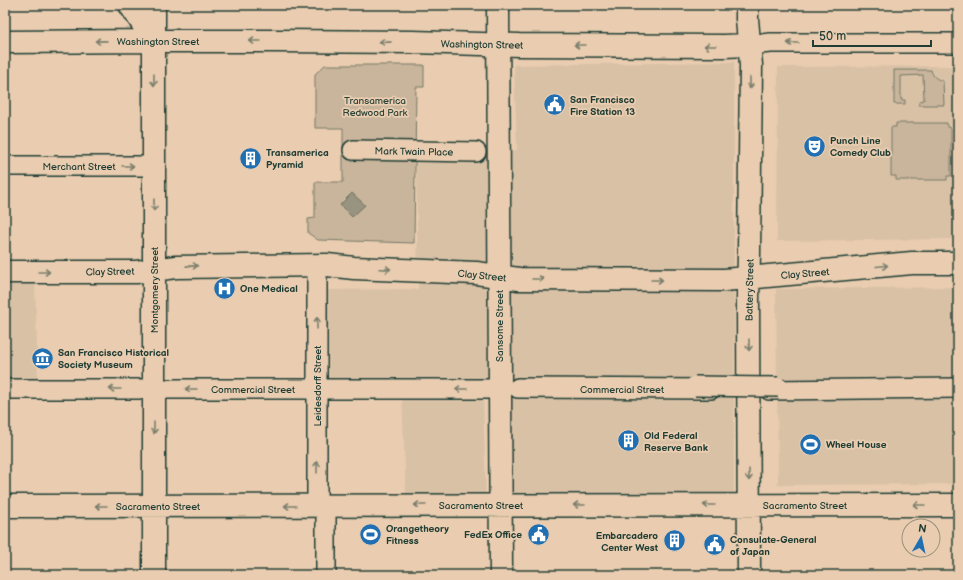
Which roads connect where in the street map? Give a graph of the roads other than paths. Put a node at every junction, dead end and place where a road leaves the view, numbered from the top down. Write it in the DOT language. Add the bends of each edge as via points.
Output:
graph roads {
  1 [pos="130,5"];
  2 [pos="154,5"];
  3 [pos="498,5"];
  4 [pos="747,5"];
  5 [pos="154,41"];
  6 [pos="5,42"];
  7 [pos="958,42"];
  8 [pos="498,44"];
  9 [pos="749,44"];
  10 [pos="353,150"];
  11 [pos="476,152"];
  12 [pos="5,166"];
  13 [pos="154,166"];
  14 [pos="958,263"];
  15 [pos="317,265"];
  16 [pos="153,269"];
  17 [pos="5,272"];
  18 [pos="499,276"];
  19 [pos="749,278"];
  20 [pos="700,382"];
  21 [pos="958,386"];
  22 [pos="5,389"];
  23 [pos="154,389"];
  24 [pos="317,389"];
  25 [pos="509,389"];
  26 [pos="725,389"];
  27 [pos="769,390"];
  28 [pos="501,505"];
  29 [pos="748,505"];
  30 [pos="958,505"];
  31 [pos="5,506"];
  32 [pos="154,506"];
  33 [pos="322,506"];
  34 [pos="154,575"];
  35 [pos="326,575"];
  36 [pos="501,575"];
  37 [pos="749,575"];
  1 -- 5 [label="street"];
  2 -- 5 [label="street, Montgomery Street"];
  3 -- 8 [label="street, Sansome Street"];
  4 -- 9 [label="street, Battery Street"];
  5 -- 6 [label="street, Washington Street, one-way"];
  8 -- 5 [label="street, Washington Street, one-way"];
  5 -- 13 [label="street, Montgomery Street, one-way"];
  7 -- 9 [label="street, Washington Street, one-way"];
  9 -- 8 [label="street, Washington Street, one-way"];
  8 -- 18 [label="street, Sansome Street"];
  9 -- 19 [label="street, Battery Street, one-way"];
  10 -- 11 [label="street, Mark Twain Place"];
  12 -- 13 [label="street, Merchant Street, one-way"];
  13 -- 16 [label="street, Montgomery Street, one-way"];
  19 -- 14 [label="street, Clay Street, one-way" via="912,263"];
  16 -- 15 [label="street, Clay Street, one-way"];
  15 -- 18 [label="street, Clay Street, one-way"];
  24 -- 15 [label="street, Leidesdorff Street, one-way"];
  17 -- 16 [label="street, Clay Street, one-way" via="136,272"];
  16 -- 23 [label="street, Montgomery Street"];
  18 -- 19 [label="street, Clay Street, one-way" via="526,279"];
  18 -- 25 [label="street, Sansome Street"];
  19 -- 29 [label="street, Battery Street, one-way"];
  20 -- 21 [label="street, bridge" via="788,388"];
  21 -- 27 [label="street"];
  23 -- 22 [label="street, Commercial Street, one-way"];
  24 -- 23 [label="street, Commercial Street, one-way"];
  23 -- 32 [label="street, Montgomery Street, one-way"];
  25 -- 24 [label="street, Commercial Street, one-way"];
  33 -- 24 [label="street, Leidesdorff Street, one-way"];
  25 -- 26 [label="street, Commercial Street"];
  25 -- 28 [label="street, Sansome Street"];
  29 -- 28 [label="street, Sacramento Street, one-way"];
  28 -- 33 [label="street, Sacramento Street, one-way"];
  28 -- 36 [label="street, Sansome Street"];
  30 -- 29 [label="street, Sacramento Street, one-way"];
  29 -- 37 [label="street, Battery Street"];
  32 -- 31 [label="street, Sacramento Street, one-way"];
  33 -- 32 [label="street, Sacramento Street, one-way"];
  32 -- 34 [label="street, Montgomery Street"];
  33 -- 35 [label="street, Leidesdorff Street"];
}
